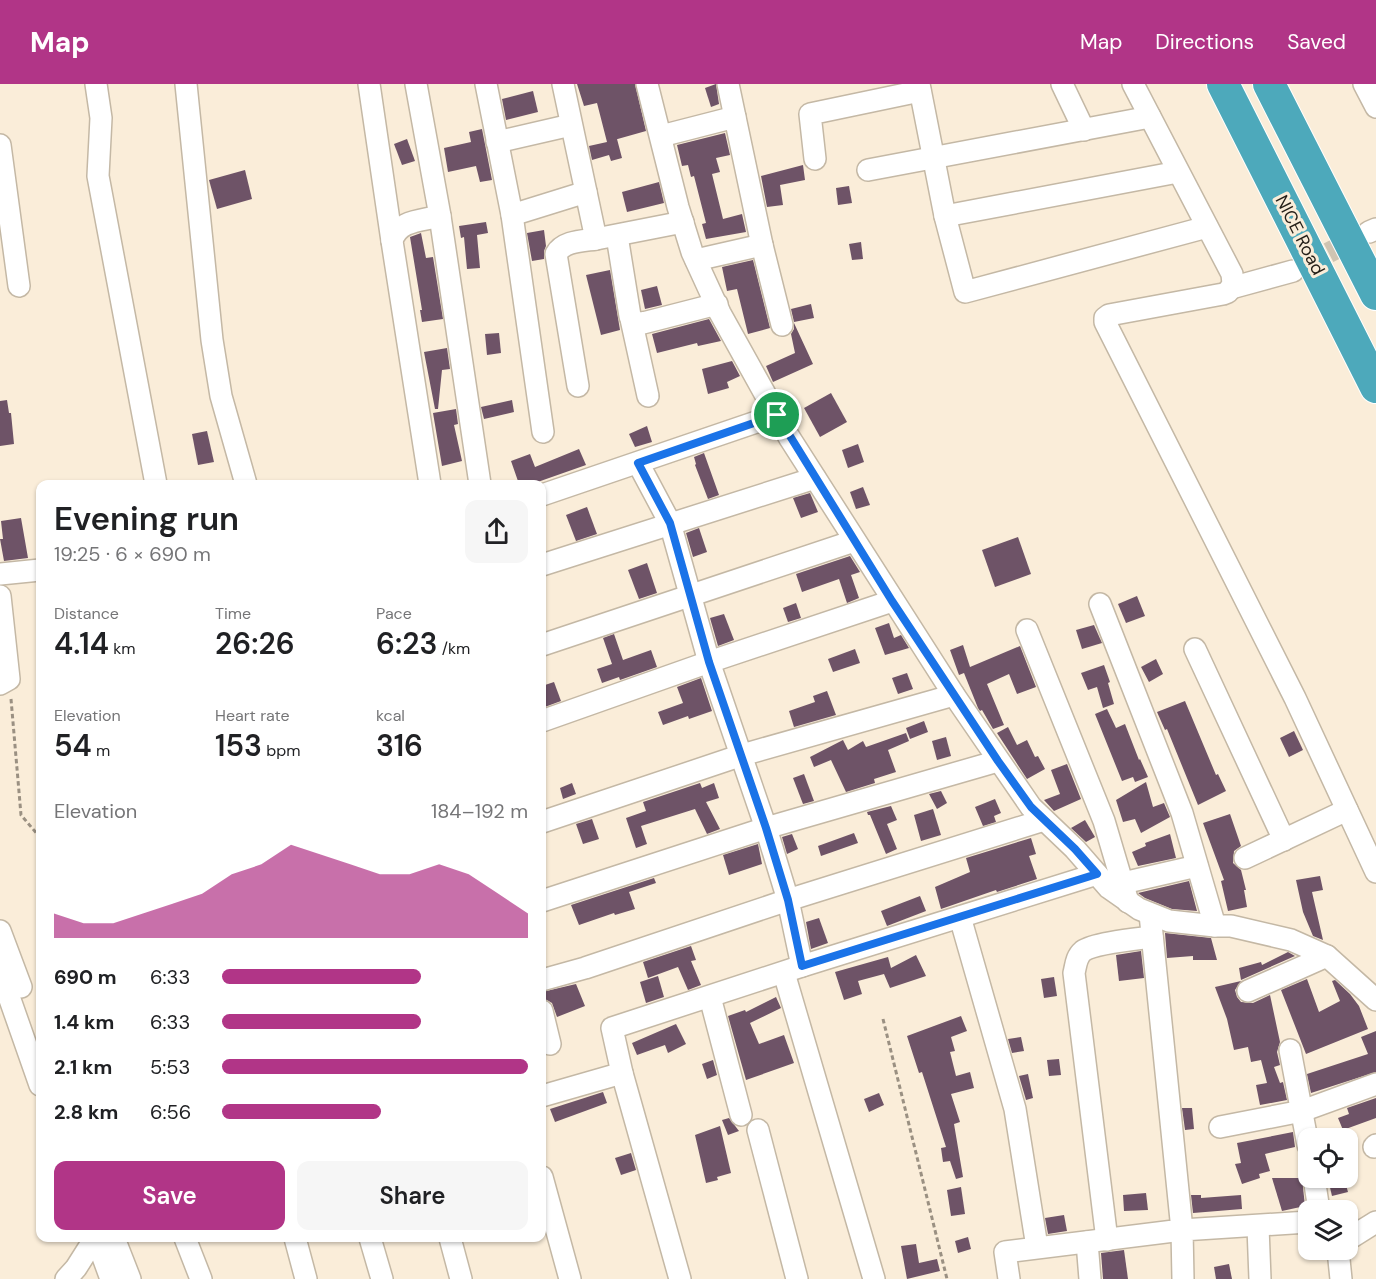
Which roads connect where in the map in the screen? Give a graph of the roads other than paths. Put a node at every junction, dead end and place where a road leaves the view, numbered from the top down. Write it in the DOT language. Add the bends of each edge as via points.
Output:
graph roads {
  1 [pos="96,84"];
  2 [pos="186,84"];
  3 [pos="369,84"];
  4 [pos="416,84"];
  5 [pos="486,84"];
  6 [pos="562,84"];
  7 [pos="648,84"];
  8 [pos="728,84"];
  9 [pos="1062,84"];
  10 [pos="1133,84"];
  11 [pos="1223,84"];
  12 [pos="1269,84"];
  13 [pos="1364,84"];
  14 [pos="920,88"];
  15 [pos="1376,107"];
  16 [pos="735,117"];
  17 [pos="1150,117"];
  18 [pos="572,125"];
  19 [pos="1084,130"];
  20 [pos="661,136"];
  21 [pos="497,142"];
  22 [pos="0,145"];
  23 [pos="933,158"];
  24 [pos="815,159"];
  25 [pos="868,170"];
  26 [pos="1178,172"];
  27 [pos="586,192"];
  28 [pos="512,215"];
  29 [pos="440,216"];
  30 [pos="945,216"];
  31 [pos="683,222"];
  32 [pos="1207,226"];
  33 [pos="606,237"];
  34 [pos="392,241"];
  35 [pos="762,246"];
  36 [pos="696,261"];
  37 [pos="1293,271"];
  38 [pos="20,286"];
  39 [pos="1231,288"];
  40 [pos="1376,294"];
  41 [pos="717,304"];
  42 [pos="631,319"];
  43 [pos="782,325"];
  44 [pos="578,386"];
  45 [pos="1376,387"];
  46 [pos="648,396"];
  47 [pos="777,415"];
  48 [pos="543,432"];
  49 [pos="638,463"];
  50 [pos="814,478"];
  51 [pos="155,480"];
  52 [pos="245,480"];
  53 [pos="429,480"];
  54 [pos="479,480"];
  55 [pos="546,494"];
  56 [pos="670,523"];
  57 [pos="854,541"];
  58 [pos="546,565"];
  59 [pos="36,570"];
  60 [pos="0,574"];
  61 [pos="690,595"];
  62 [pos="0,596"];
  63 [pos="892,601"];
  64 [pos="1100,604"];
  65 [pos="1027,630"];
  66 [pos="546,644"];
  67 [pos="1195,649"];
  68 [pos="709,662"];
  69 [pos="5,681"];
  70 [pos="954,695"];
  71 [pos="546,720"];
  72 [pos="742,755"];
  73 [pos="998,761"];
  74 [pos="1347,810"];
  75 [pos="1044,820"];
  76 [pos="546,821"];
  77 [pos="766,828"];
  78 [pos="1284,840"];
  79 [pos="1245,858"];
  80 [pos="1197,867"];
  81 [pos="1376,872"];
  82 [pos="1097,874"];
  83 [pos="1125,893"];
  84 [pos="546,900"];
  85 [pos="788,900"];
  86 [pos="1150,914"];
  87 [pos="960,917"];
  88 [pos="1215,926"];
  89 [pos="0,931"];
  90 [pos="1152,937"];
  91 [pos="1328,956"];
  92 [pos="793,969"];
  93 [pos="0,971"];
  94 [pos="546,979"];
  95 [pos="1248,991"];
  96 [pos="710,997"];
  97 [pos="1376,1000"];
  98 [pos="546,1028"];
  99 [pos="36,1030"];
  100 [pos="550,1044"];
  101 [pos="1290,1050"];
  102 [pos="622,1073"];
  103 [pos="36,1074"];
  104 [pos="1376,1084"];
  105 [pos="546,1095"];
  106 [pos="1302,1111"];
  107 [pos="741,1115"];
  108 [pos="1220,1126"];
  109 [pos="1305,1128"];
  110 [pos="758,1130"];
  111 [pos="546,1192"];
  112 [pos="1376,1222"];
  113 [pos="1298,1223"];
  114 [pos="1258,1227"];
  115 [pos="1182,1230"];
  116 [pos="1358,1233"];
  117 [pos="1097,1241"];
  118 [pos="92,1242"];
  119 [pos="97,1242"];
  120 [pos="116,1242"];
  121 [pos="186,1242"];
  122 [pos="297,1242"];
  123 [pos="371,1242"];
  124 [pos="451,1242"];
  125 [pos="1037,1247"];
  126 [pos="1339,1260"];
  127 [pos="66,1279"];
  128 [pos="111,1279"];
  129 [pos="130,1279"];
  130 [pos="201,1279"];
  131 [pos="306,1279"];
  132 [pos="382,1279"];
  133 [pos="461,1279"];
  134 [pos="570,1279"];
  135 [pos="680,1279"];
  136 [pos="797,1279"];
  137 [pos="874,1279"];
  138 [pos="1008,1279"];
  139 [pos="1090,1279"];
  140 [pos="1183,1279"];
  141 [pos="1260,1279"];
  142 [pos="1341,1279"];
  1 -- 51 [label="street" via="101,118 98,177"];
  2 -- 52 [label="street" via="212,340 221,396"];
  3 -- 34 [label="street"];
  4 -- 29 [label="street"];
  5 -- 21 [label="street"];
  6 -- 18 [label="street"];
  7 -- 20 [label="street"];
  8 -- 16 [label="street"];
  9 -- 19 [label="street"];
  10 -- 17 [label="street"];
  11 -- 45 [label="highway, NICE Road"];
  12 -- 40 [label="highway"];
  13 -- 15 [label="street"];
  14 -- 23 [label="street"];
  14 -- 24 [label="street" via="810,114"];
  16 -- 20 [label="street"];
  16 -- 35 [label="street"];
  17 -- 19 [label="street"];
  17 -- 26 [label="street"];
  18 -- 21 [label="street"];
  18 -- 27 [label="street"];
  19 -- 23 [label="street"];
  20 -- 31 [label="street"];
  21 -- 28 [label="street"];
  22 -- 38 [label="street"];
  23 -- 25 [label="street"];
  23 -- 30 [label="street"];
  26 -- 30 [label="street"];
  26 -- 32 [label="street"];
  27 -- 28 [label="street"];
  27 -- 33 [label="street"];
  28 -- 48 [label="street"];
  29 -- 34 [label="street" via="403,225"];
  29 -- 54 [label="street"];
  30 -- 32 [label="street" via="965,292"];
  31 -- 33 [label="street"];
  31 -- 36 [label="street"];
  32 -- 39 [label="street" via="1232,273"];
  33 -- 42 [label="street"];
  33 -- 44 [label="street" via="567,244 556,254"];
  34 -- 53 [label="street"];
  35 -- 36 [label="street"];
  35 -- 43 [label="street"];
  36 -- 41 [label="street"];
  37 -- 39 [label="street"];
  39 -- 74 [label="street" via="1223,294 1109,315 1105,322 1295,698"];
  41 -- 42 [label="street" via="643,323"];
  41 -- 47 [label="street"];
  42 -- 46 [label="street"];
  47 -- 49 [label="street"];
  47 -- 50 [label="street"];
  49 -- 55 [label="street"];
  49 -- 56 [label="street"];
  50 -- 56 [label="street"];
  50 -- 57 [label="street"];
  56 -- 58 [label="street"];
  56 -- 61 [label="street"];
  57 -- 61 [label="street"];
  57 -- 63 [label="street"];
  59 -- 60 [label="street"];
  61 -- 66 [label="street"];
  61 -- 68 [label="street"];
  62 -- 69 [label="street"];
  63 -- 68 [label="street"];
  63 -- 70 [label="street"];
  64 -- 80 [label="street" via="1182,813"];
  65 -- 83 [label="street" via="1104,821"];
  67 -- 78 [label="street"];
  68 -- 71 [label="street"];
  68 -- 72 [label="street"];
  70 -- 72 [label="street"];
  70 -- 73 [label="street"];
  72 -- 76 [label="street"];
  72 -- 77 [label="street"];
  73 -- 75 [label="street"];
  73 -- 77 [label="street"];
  74 -- 78 [label="street"];
  74 -- 81 [label="street"];
  75 -- 82 [label="street"];
  75 -- 85 [label="street"];
  77 -- 84 [label="street"];
  77 -- 85 [label="street"];
  78 -- 79 [label="street"];
  80 -- 83 [label="street"];
  80 -- 88 [label="street"];
  82 -- 83 [label="street" via="1109,888"];
  82 -- 87 [label="street"];
  83 -- 86 [label="street" via="1138,909"];
  85 -- 92 [label="street"];
  85 -- 94 [label="street"];
  86 -- 88 [label="street" via="1169,921"];
  86 -- 90 [label="street"];
  87 -- 92 [label="street"];
  87 -- 125 [label="street" via="1015,1109"];
  88 -- 91 [label="street" via="1291,940"];
  89 -- 99 [label="street"];
  90 -- 115 [label="street"];
  90 -- 117 [label="street" via="1092,946 1076,960"];
  91 -- 95 [label="street"];
  91 -- 97 [label="street"];
  92 -- 96 [label="street"];
  92 -- 137 [label="street"];
  93 -- 103 [label="street"];
  96 -- 102 [label="street" via="612,1028"];
  96 -- 107 [label="street"];
  98 -- 100 [label="street"];
  101 -- 106 [label="street"];
  102 -- 105 [label="street"];
  102 -- 135 [label="street"];
  104 -- 106 [label="street"];
  106 -- 108 [label="street"];
  106 -- 109 [label="street"];
  110 -- 136 [label="street"];
  111 -- 134 [label="street"];
  112 -- 116 [label="street"];
  113 -- 114 [label="street"];
  114 -- 115 [label="street"];
  114 -- 141 [label="street"];
  115 -- 117 [label="street"];
  115 -- 140 [label="street"];
  117 -- 125 [label="street"];
  117 -- 139 [label="street"];
  118 -- 127 [label="street"];
  119 -- 128 [label="street"];
  120 -- 129 [label="street"];
  121 -- 130 [label="street"];
  122 -- 131 [label="street"];
  123 -- 132 [label="street"];
  124 -- 133 [label="street"];
  125 -- 138 [label="street" via="1005,1252"];
  126 -- 142 [label="street"];
}
